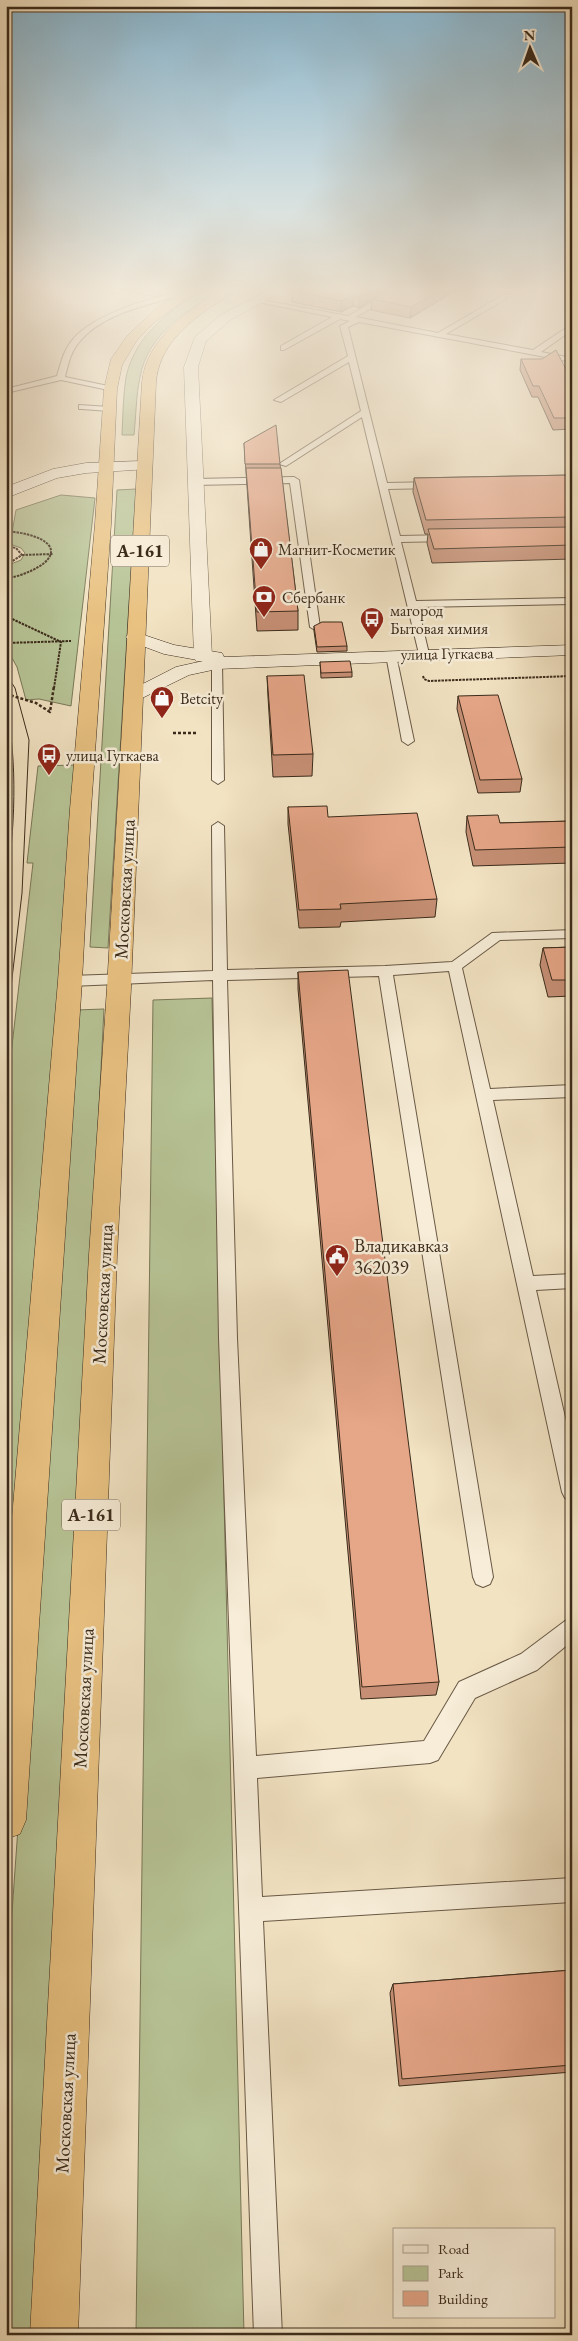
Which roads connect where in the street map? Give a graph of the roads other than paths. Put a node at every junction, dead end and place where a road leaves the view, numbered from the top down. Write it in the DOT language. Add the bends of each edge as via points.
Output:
graph roads {
  1 [pos="109,397"];
  2 [pos="149,397"];
  3 [pos="192,397"];
  4 [pos="283,397"];
  5 [pos="362,397"];
  6 [pos="278,400"];
  7 [pos="82,407"];
  8 [pos="108,409"];
  9 [pos="365,412"];
  10 [pos="283,464"];
  11 [pos="144,466"];
  12 [pos="106,467"];
  13 [pos="194,482"];
  14 [pos="443,485"];
  15 [pos="384,486"];
  16 [pos="6,492"];
  17 [pos="455,538"];
  18 [pos="397,539"];
  19 [pos="572,601"];
  20 [pos="412,604"];
  21 [pos="315,627"];
  22 [pos="135,637"];
  23 [pos="572,650"];
  24 [pos="424,654"];
  25 [pos="391,655"];
  26 [pos="210,660"];
  27 [pos="134,696"];
  28 [pos="408,741"];
  29 [pos="218,780"];
  30 [pos="218,826"];
  31 [pos="572,934"];
  32 [pos="455,966"];
  33 [pos="384,971"];
  34 [pos="220,975"];
  35 [pos="120,979"];
  36 [pos="70,981"];
  37 [pos="572,1091"];
  38 [pos="483,1095"];
  39 [pos="572,1281"];
  40 [pos="525,1283"];
  41 [pos="572,1492"];
  42 [pos="483,1577"];
  43 [pos="572,1628"];
  44 [pos="245,1768"];
  45 [pos="6,1820"];
  46 [pos="572,1890"];
  47 [pos="251,1910"];
  48 [pos="54,2335"];
  49 [pos="268,2335"];
  1 -- 8 [label="highway, А-161"];
  2 -- 11 [label="highway, Московская улица / А-161"];
  3 -- 13 [label="street"];
  4 -- 6 [label="lane"];
  5 -- 9 [label="lane"];
  7 -- 8 [label="lane"];
  8 -- 12 [label="highway, А-161"];
  9 -- 10 [label="lane"];
  9 -- 15 [label="lane"];
  11 -- 12 [label="street"];
  11 -- 22 [label="highway, Московская улица / А-161"];
  12 -- 16 [label="street" via="53,474"];
  12 -- 36 [label="highway, А-161"];
  13 -- 21 [label="lane" via="294,480"];
  13 -- 26 [label="street"];
  14 -- 15 [label="lane"];
  15 -- 18 [label="lane"];
  17 -- 18 [label="lane"];
  18 -- 20 [label="lane"];
  19 -- 20 [label="lane"];
  20 -- 24 [label="lane"];
  22 -- 26 [label="street, улица Гугкаева"];
  22 -- 27 [label="highway, Московская улица / А-161"];
  23 -- 24 [label="street, улица Гугкаева"];
  24 -- 25 [label="street, улица Гугкаева"];
  25 -- 26 [label="street, улица Гугкаева"];
  25 -- 28 [label="lane"];
  26 -- 27 [label="street, улица Гугкаева"];
  26 -- 29 [label="lane"];
  27 -- 35 [label="highway, Московская улица / А-161"];
  30 -- 34 [label="lane"];
  31 -- 32 [label="lane" via="498,936"];
  32 -- 33 [label="lane"];
  32 -- 38 [label="lane"];
  33 -- 34 [label="lane"];
  33 -- 42 [label="lane"];
  34 -- 35 [label="lane"];
  34 -- 44 [label="lane" via="228,1338"];
  35 -- 36 [label="lane"];
  35 -- 48 [label="highway, Московская улица / А-161" via="103,1255"];
  36 -- 45 [label="highway, А-161"];
  37 -- 38 [label="lane"];
  38 -- 40 [label="lane"];
  39 -- 40 [label="lane"];
  40 -- 41 [label="lane"];
  43 -- 44 [label="lane" via="529,1662 467,1690 430,1752"];
  44 -- 47 [label="lane"];
  46 -- 47 [label="lane"];
  47 -- 49 [label="lane"];
}
